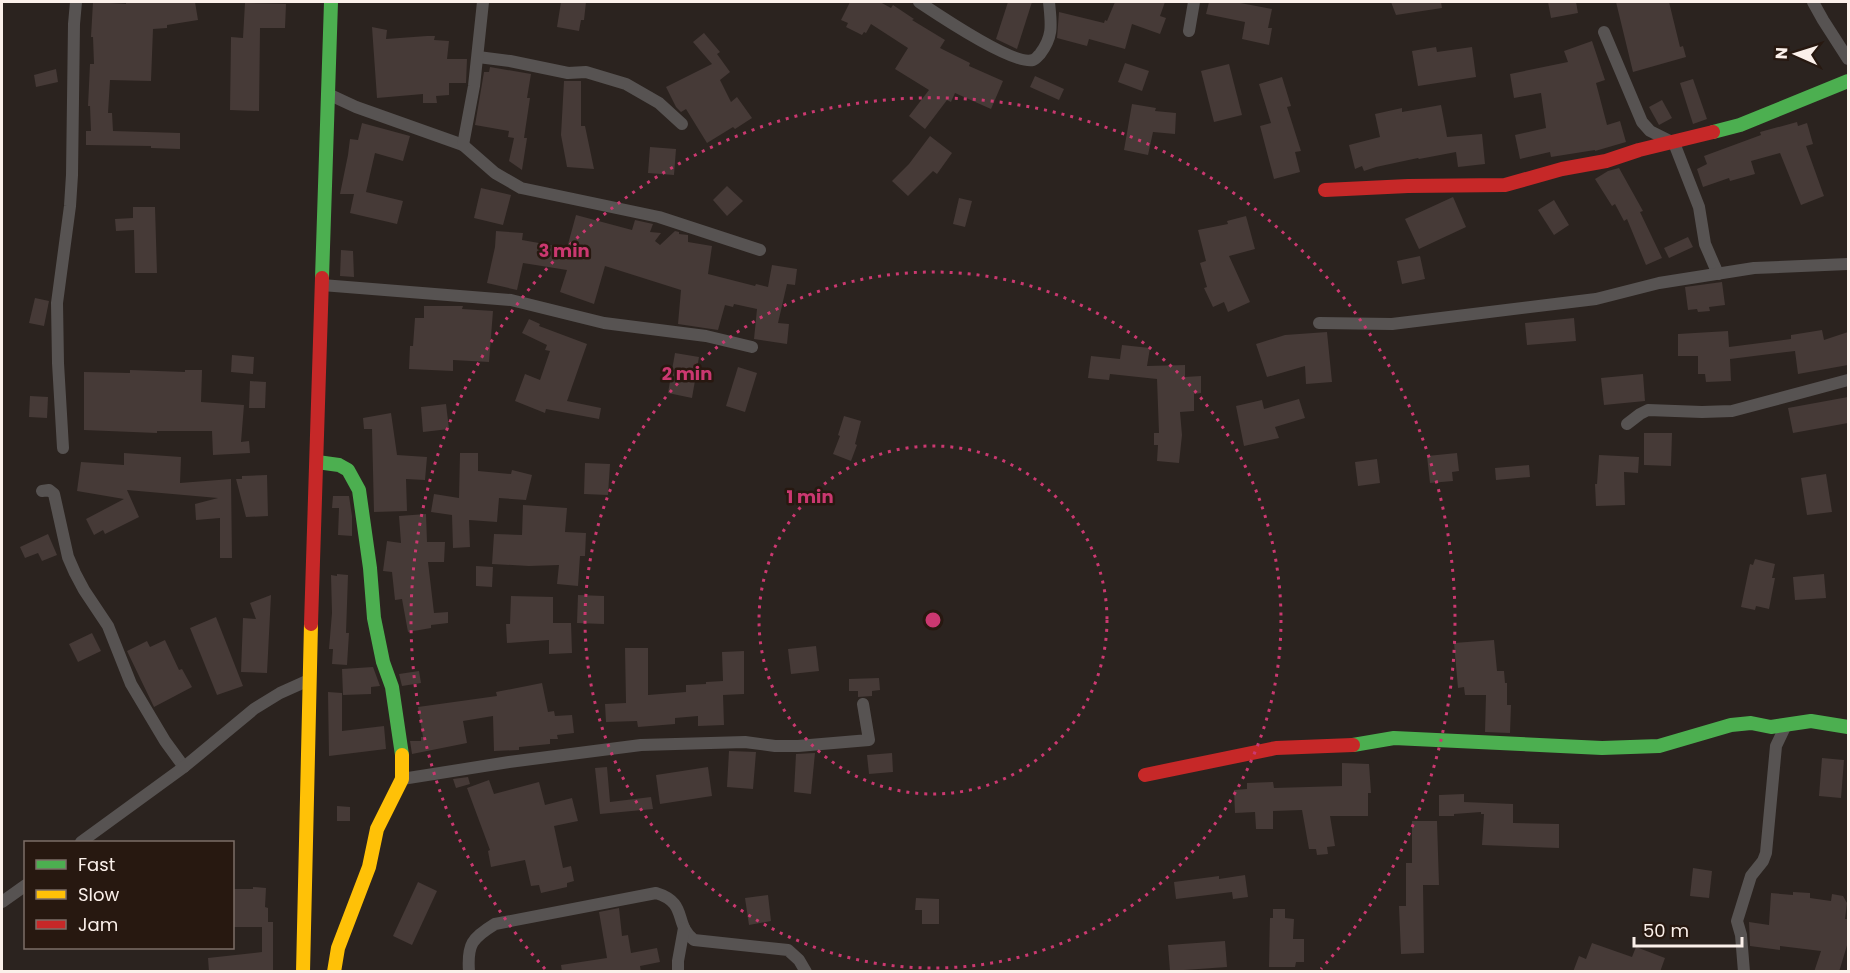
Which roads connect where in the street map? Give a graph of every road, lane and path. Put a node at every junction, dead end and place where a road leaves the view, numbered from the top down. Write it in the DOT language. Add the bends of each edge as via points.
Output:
graph roads {
  1 [pos="76,2"];
  2 [pos="331,2"];
  3 [pos="483,2"];
  4 [pos="919,2"];
  5 [pos="1049,2"];
  6 [pos="1194,2"];
  7 [pos="1814,2"];
  8 [pos="1189,31"];
  9 [pos="1604,32"];
  10 [pos="478,57"];
  11 [pos="1848,60"];
  12 [pos="1848,81"];
  13 [pos="328,94"];
  14 [pos="682,124"];
  15 [pos="1674,143"];
  16 [pos="463,145"];
  17 [pos="1325,190"];
  18 [pos="760,250"];
  19 [pos="1848,264"];
  20 [pos="1718,274"];
  21 [pos="322,285"];
  22 [pos="1319,323"];
  23 [pos="752,347"];
  24 [pos="1848,380"];
  25 [pos="1627,424"];
  26 [pos="63,448"];
  27 [pos="317,462"];
  28 [pos="42,491"];
  29 [pos="309,680"];
  30 [pos="863,705"];
  31 [pos="1786,725"];
  32 [pos="1848,727"];
  33 [pos="184,767"];
  34 [pos="1145,775"];
  35 [pos="402,779"];
  36 [pos="84,841"];
  37 [pos="24,886"];
  38 [pos="2,902"];
  39 [pos="684,928"];
  40 [pos="303,972"];
  41 [pos="334,972"];
  42 [pos="469,972"];
  43 [pos="678,972"];
  44 [pos="806,972"];
  45 [pos="1744,972"];
  1 -- 26 [label="street" via="72,175 57,303"];
  2 -- 13 [label="street"];
  3 -- 10 [label="street"];
  4 -- 5 [label="street" via="975,38 1016,57 1033,60 1050,38"];
  6 -- 8 [label="street"];
  7 -- 11 [label="street"];
  9 -- 15 [label="street" via="1642,122 1650,131"];
  10 -- 14 [label="street" via="568,73 586,72 626,84 659,102"];
  10 -- 16 [label="street"];
  12 -- 15 [label="street" via="1740,126"];
  13 -- 16 [label="street"];
  13 -- 21 [label="street"];
  15 -- 17 [label="street" via="1505,185"];
  15 -- 20 [label="street" via="1699,207 1705,244"];
  16 -- 18 [label="street" via="495,173 521,188 659,217"];
  19 -- 20 [label="street" via="1754,268"];
  20 -- 22 [label="street" via="1596,299 1472,315 1392,324"];
  21 -- 23 [label="street" via="511,300 604,323 706,336"];
  21 -- 27 [label="street"];
  24 -- 25 [label="street" via="1732,411 1648,410"];
  27 -- 29 [label="street"];
  27 -- 35 [label="street" via="348,470 359,490 374,618 392,687"];
  28 -- 33 [label="street" via="54,494 75,573 108,626 131,684"];
  29 -- 33 [label="street" via="254,709"];
  29 -- 40 [label="street"];
  30 -- 35 [label="street" via="869,740 807,746 745,742 641,745"];
  31 -- 32 [label="street" via="1811,721"];
  31 -- 34 [label="street" via="1731,725 1659,746 1602,748 1394,738 1347,746 1276,748"];
  31 -- 45 [label="street" via="1776,746 1766,853 1751,876 1737,921"];
  33 -- 36 [label="street"];
  35 -- 41 [label="street" via="377,830 369,867 343,930"];
  37 -- 38 [label="street"];
  39 -- 42 [label="street" via="669,897 656,893 495,924 472,941"];
  39 -- 43 [label="street"];
  39 -- 44 [label="street" via="694,940 788,950"];
}
